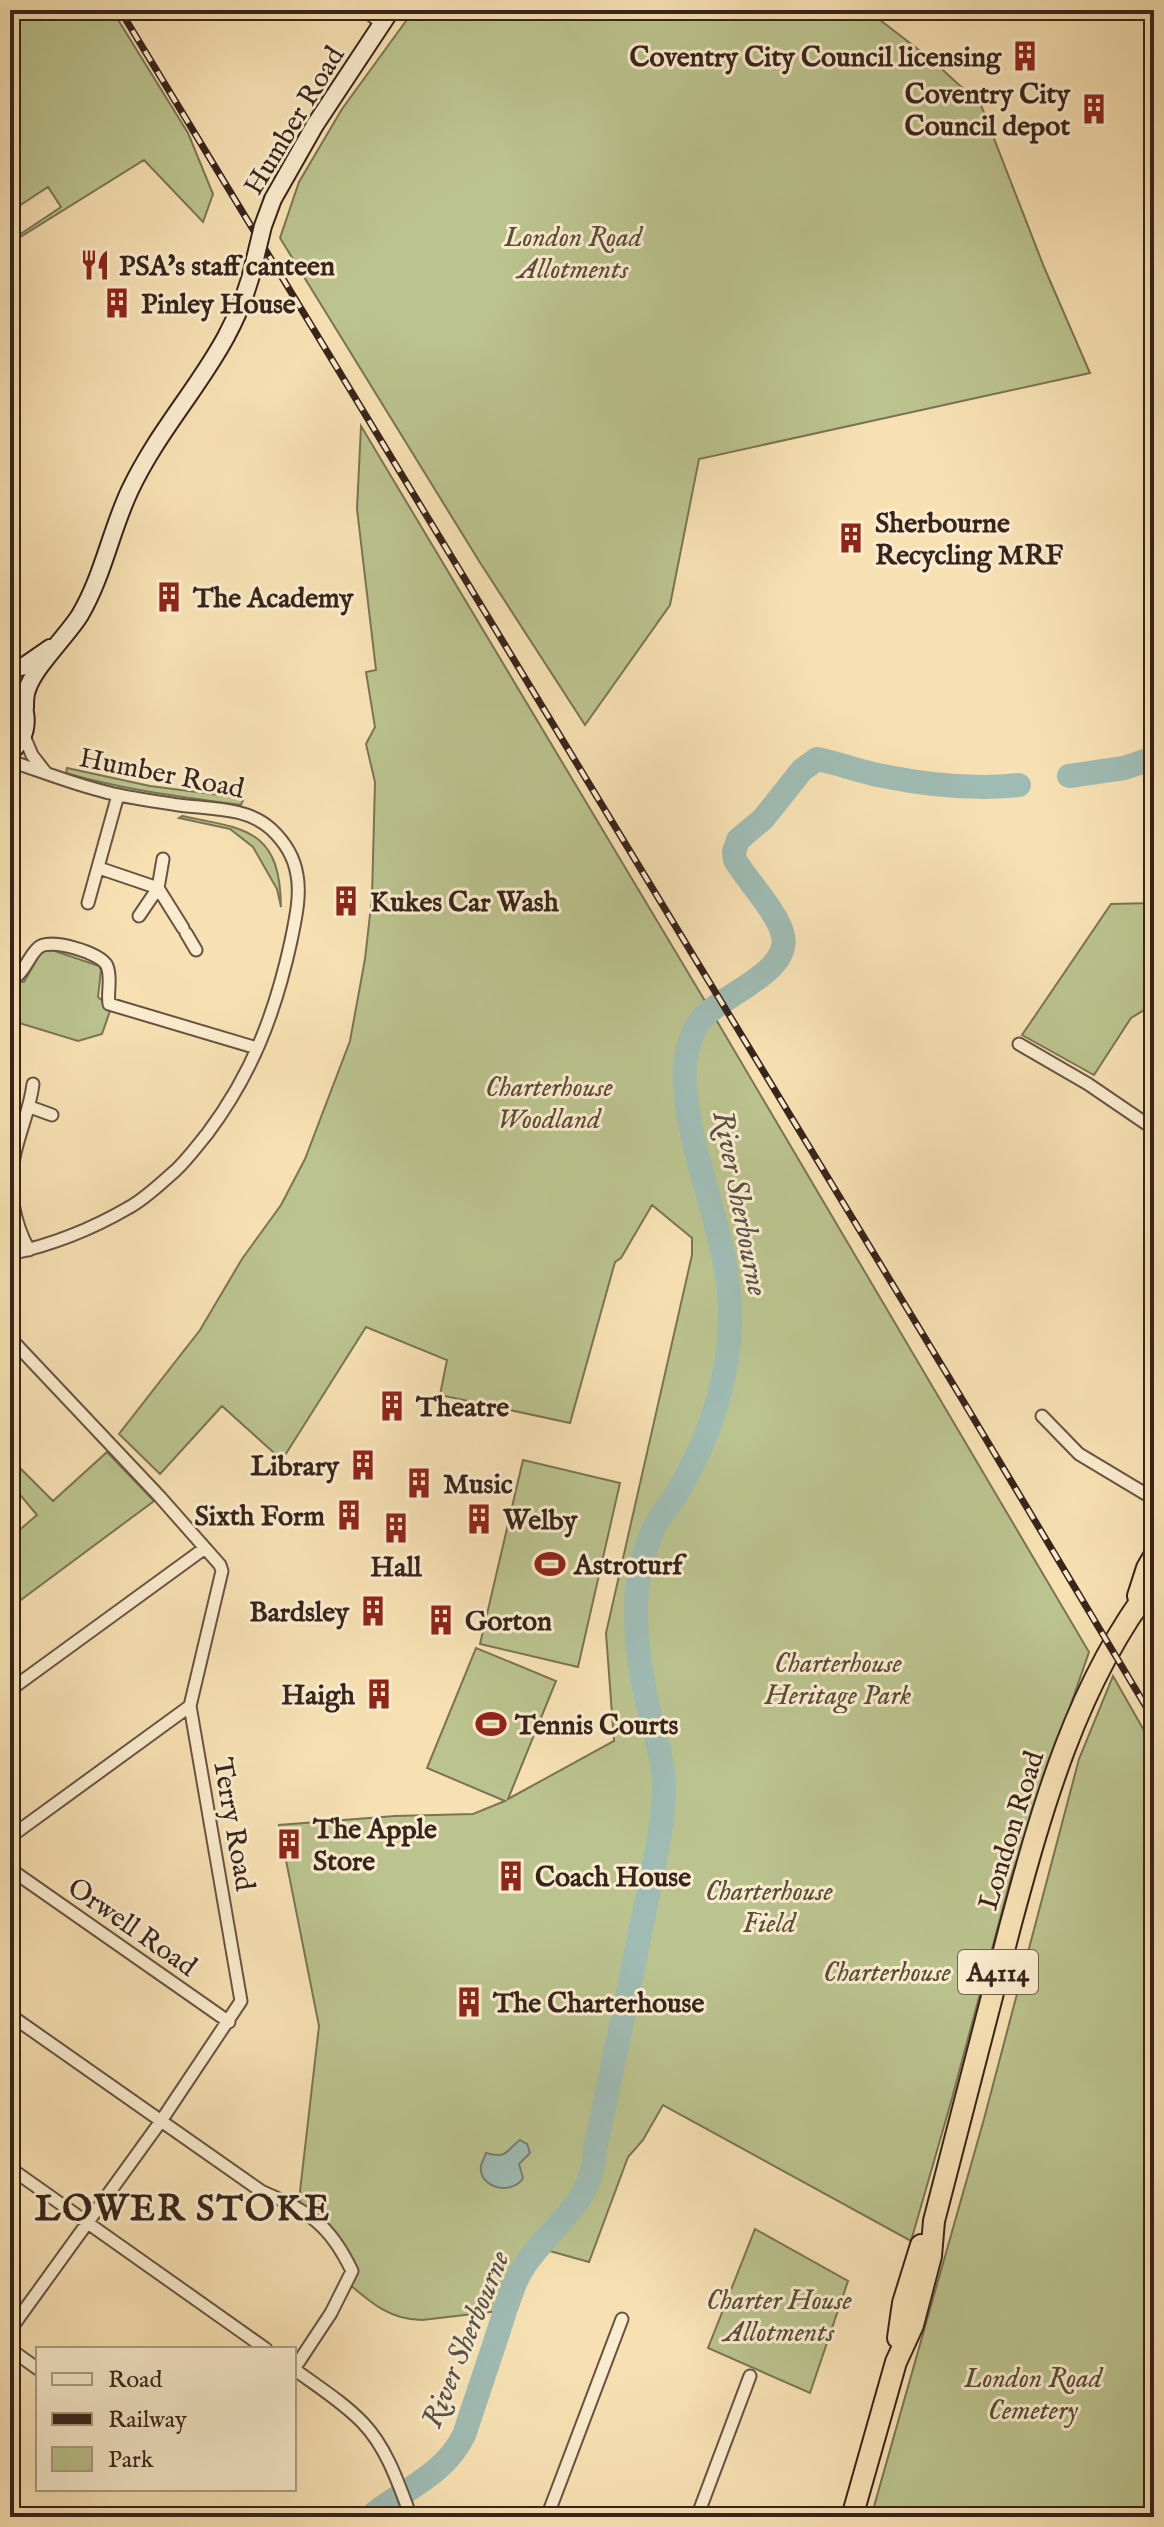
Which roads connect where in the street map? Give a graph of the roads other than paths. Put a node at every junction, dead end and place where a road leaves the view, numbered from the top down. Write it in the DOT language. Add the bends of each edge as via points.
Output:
graph roads {
  1 [pos="365,10"];
  2 [pos="387,17"];
  3 [pos="58,643"];
  4 [pos="10,670"];
  5 [pos="10,688"];
  6 [pos="25,708"];
  7 [pos="24,736"];
  8 [pos="10,753"];
  9 [pos="10,761"];
  10 [pos="46,773"];
  11 [pos="118,795"];
  12 [pos="163,859"];
  13 [pos="99,868"];
  14 [pos="158,888"];
  15 [pos="88,903"];
  16 [pos="139,916"];
  17 [pos="196,950"];
  18 [pos="10,976"];
  19 [pos="1019,1044"];
  20 [pos="257,1048"];
  21 [pos="33,1084"];
  22 [pos="30,1107"];
  23 [pos="52,1115"];
  24 [pos="1154,1129"];
  25 [pos="12,1158"];
  26 [pos="10,1187"];
  27 [pos="29,1250"];
  28 [pos="10,1254"];
  29 [pos="10,1338"];
  30 [pos="1042,1416"];
  31 [pos="1154,1499"];
  32 [pos="205,1548"];
  33 [pos="1154,1556"];
  34 [pos="1154,1583"];
  35 [pos="1135,1608"];
  36 [pos="10,1690"];
  37 [pos="190,1706"];
  38 [pos="10,1837"];
  39 [pos="10,1869"];
  40 [pos="10,2015"];
  41 [pos="229,2022"];
  42 [pos="161,2121"];
  43 [pos="10,2168"];
  44 [pos="87,2223"];
  45 [pos="622,2319"];
  46 [pos="10,2330"];
  47 [pos="263,2347"];
  48 [pos="10,2349"];
  49 [pos="296,2366"];
  50 [pos="36,2368"];
  51 [pos="296,2370"];
  52 [pos="750,2376"];
  53 [pos="408,2511"];
  54 [pos="547,2517"];
  55 [pos="697,2517"];
  56 [pos="852,2517"];
  1 -- 2 [label="street"];
  2 -- 3 [label="main road, Humber Road, bridge" via="273,199 234,324 147,458 129,491 96,582"];
  3 -- 4 [label="main road, Humber Road"];
  3 -- 6 [label="main road, Humber Road" via="27,688"];
  5 -- 6 [label="main road"];
  6 -- 7 [label="main road, Humber Road"];
  7 -- 8 [label="main road"];
  7 -- 10 [label="street, Humber Road"];
  9 -- 10 [label="street, Humber Road"];
  10 -- 11 [label="street, Humber Road"];
  11 -- 13 [label="street"];
  11 -- 20 [label="street, Humber Road" via="238,812 269,827 290,852 298,880 293,934 269,1025"];
  12 -- 14 [label="street"];
  13 -- 14 [label="street"];
  13 -- 15 [label="street"];
  14 -- 16 [label="street"];
  14 -- 17 [label="street"];
  18 -- 20 [label="street" via="23,971 38,947 75,948 101,958 107,966 109,1004"];
  19 -- 24 [label="street"];
  20 -- 27 [label="street, Humber Road" via="234,1095 179,1168 131,1207"];
  21 -- 22 [label="street"];
  22 -- 23 [label="street"];
  22 -- 25 [label="street"];
  25 -- 26 [label="street"];
  26 -- 27 [label="street"];
  27 -- 28 [label="street, Humber Road"];
  29 -- 32 [label="street, Terry Road"];
  30 -- 31 [label="street" via="1079,1454"];
  32 -- 36 [label="street"];
  32 -- 37 [label="street, Terry Road" via="222,1571"];
  33 -- 35 [label="highway, London Road / A4114"];
  34 -- 35 [label="highway, London Road / A4114"];
  35 -- 56 [label="highway, London Road / A4114" via="1062,1754 1026,1867 934,2221 918,2251 903,2303 896,2362"];
  37 -- 38 [label="street"];
  37 -- 41 [label="street, Terry Road" via="241,2001"];
  39 -- 41 [label="street, Orwell Road"];
  40 -- 42 [label="street"];
  41 -- 42 [label="street, Terry Road"];
  42 -- 44 [label="street, Terry Road"];
  42 -- 49 [label="street" via="261,2191 317,2221 344,2256 352,2271"];
  43 -- 44 [label="street"];
  44 -- 46 [label="street, Terry Road"];
  44 -- 47 [label="street"];
  45 -- 54 [label="street"];
  48 -- 50 [label="street"];
  51 -- 53 [label="street" via="364,2424 381,2447"];
  52 -- 55 [label="street"];
}
